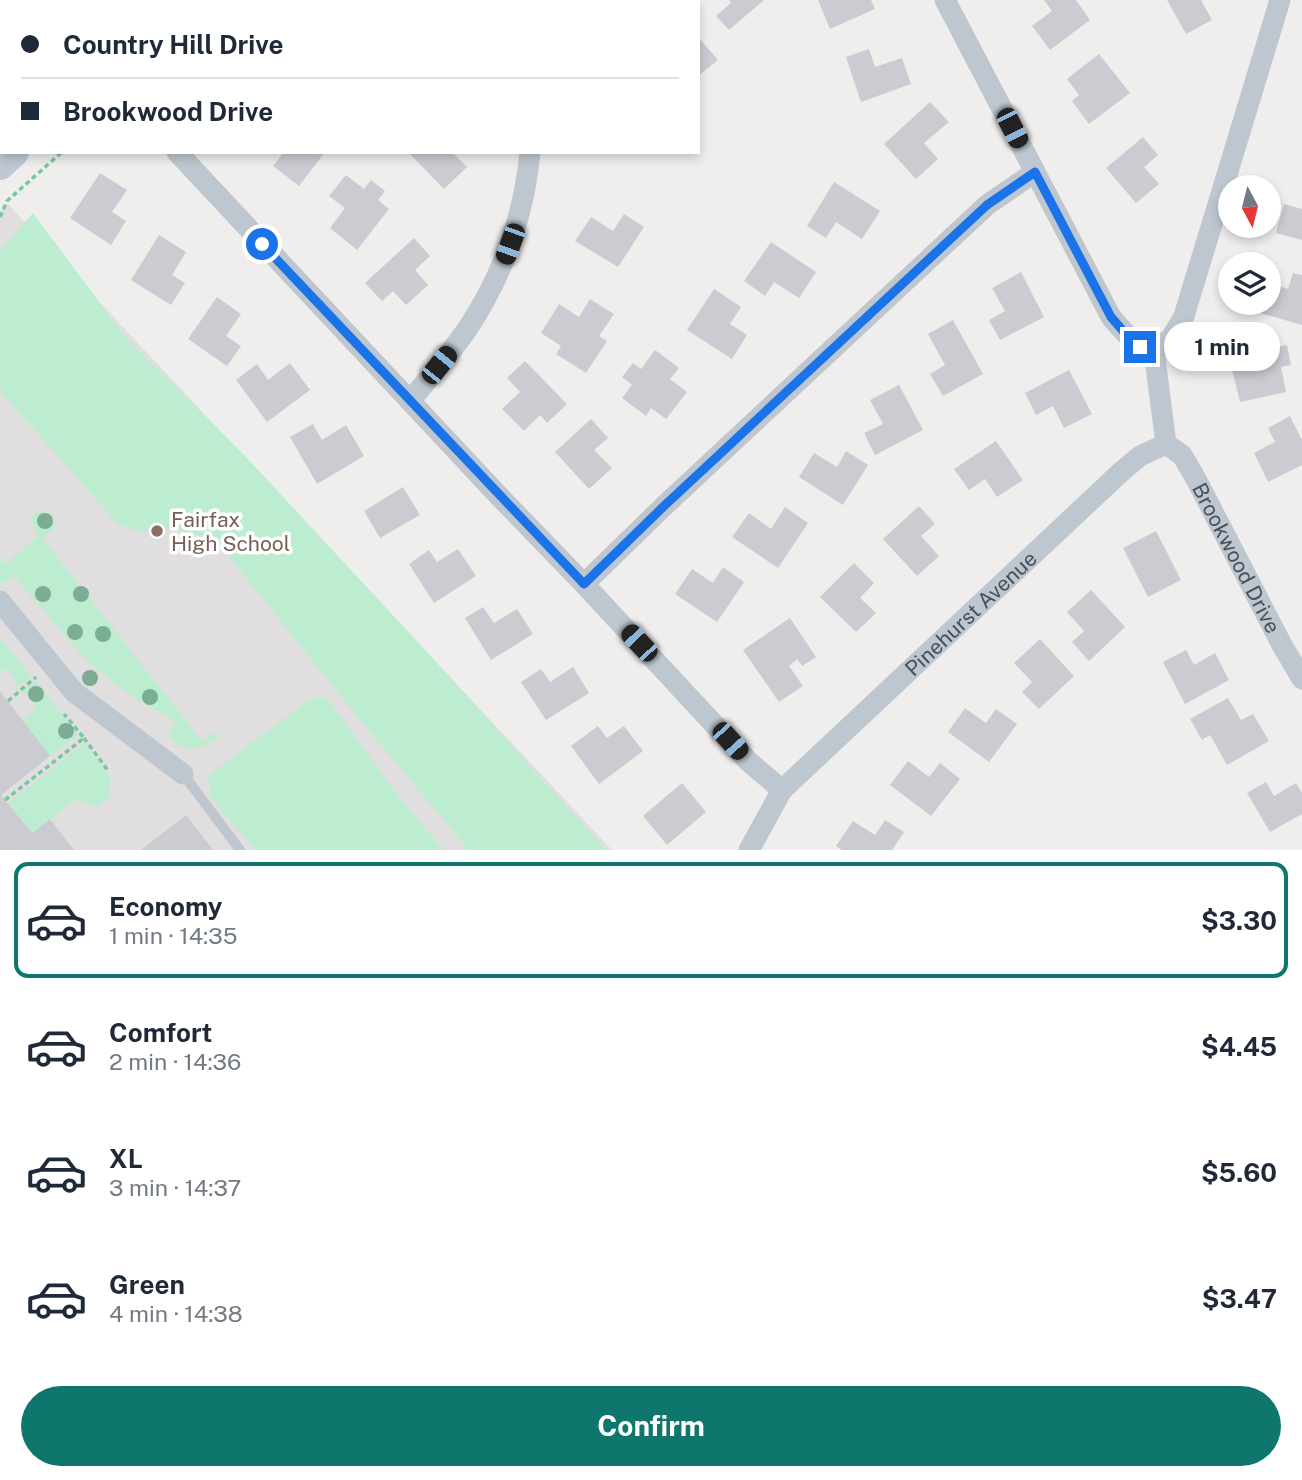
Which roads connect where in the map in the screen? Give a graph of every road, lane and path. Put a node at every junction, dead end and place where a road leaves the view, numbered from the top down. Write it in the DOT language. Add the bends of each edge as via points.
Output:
graph roads {
  1 [pos="944,0"];
  2 [pos="1280,0"];
  3 [pos="60,154"];
  4 [pos="179,154"];
  5 [pos="530,154"];
  6 [pos="1035,172"];
  7 [pos="0,217"];
  8 [pos="1154,351"];
  9 [pos="411,400"];
  10 [pos="1166,444"];
  11 [pos="584,584"];
  12 [pos="0,601"];
  13 [pos="1302,678"];
  14 [pos="44,687"];
  15 [pos="8,701"];
  16 [pos="60,707"];
  17 [pos="84,738"];
  18 [pos="109,772"];
  19 [pos="183,774"];
  20 [pos="782,790"];
  21 [pos="5,800"];
  22 [pos="240,850"];
  23 [pos="749,850"];
  1 -- 6 [label="street"];
  2 -- 8 [label="street" via="1184,316 1171,338"];
  3 -- 7 [label="path" via="7,201"];
  4 -- 9 [label="street"];
  5 -- 9 [label="street" via="517,225 503,265 467,331"];
  6 -- 8 [label="street" via="1111,317 1131,340"];
  6 -- 11 [label="street" via="987,205"];
  8 -- 10 [label="street"];
  9 -- 11 [label="street"];
  10 -- 13 [label="street, Brookwood Drive" via="1181,455 1196,479"];
  10 -- 20 [label="street, Pinehurst Avenue" via="1140,456 1121,472"];
  11 -- 20 [label="street" via="748,761"];
  12 -- 19 [label="street" via="74,692"];
  14 -- 15 [label="path" via="36,677"];
  16 -- 17 [label="path"];
  17 -- 18 [label="path"];
  17 -- 21 [label="path"];
  19 -- 22 [label="lane"];
  20 -- 23 [label="street, Pinehurst Avenue"];
}
